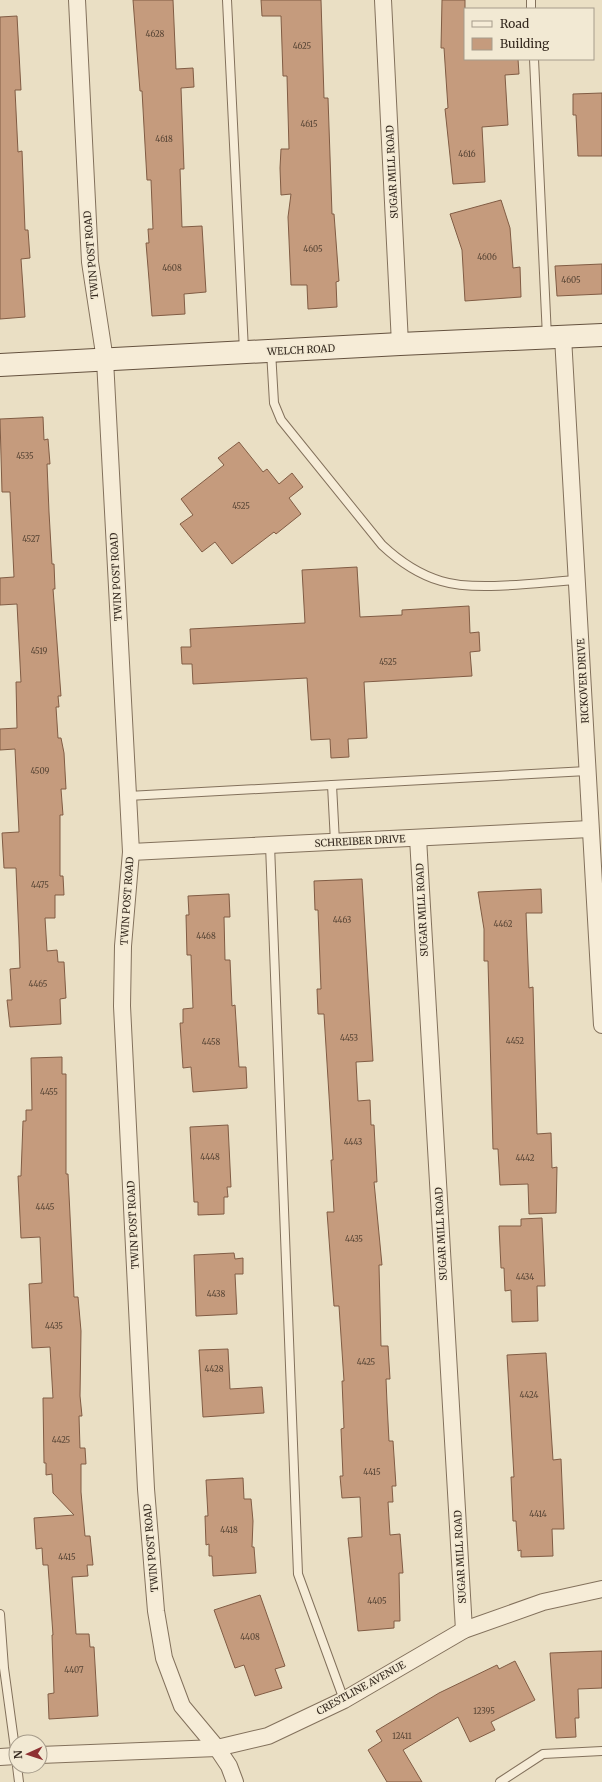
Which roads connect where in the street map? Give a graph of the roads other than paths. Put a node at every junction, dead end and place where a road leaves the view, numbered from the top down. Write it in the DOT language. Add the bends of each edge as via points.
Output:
graph roads {
  1 [pos="77,0"];
  2 [pos="227,0"];
  3 [pos="384,0"];
  4 [pos="534,60"];
  5 [pos="602,335"];
  6 [pos="555,337"];
  7 [pos="400,344"];
  8 [pos="271,352"];
  9 [pos="244,353"];
  10 [pos="105,360"];
  11 [pos="0,365"];
  12 [pos="578,580"];
  13 [pos="587,771"];
  14 [pos="332,785"];
  15 [pos="128,796"];
  16 [pos="590,829"];
  17 [pos="418,838"];
  18 [pos="335,842"];
  19 [pos="270,845"];
  20 [pos="131,852"];
  21 [pos="602,1025"];
  22 [pos="602,1589"];
  23 [pos="0,1614"];
  24 [pos="464,1630"];
  25 [pos="344,1700"];
  26 [pos="13,1734"];
  27 [pos="217,1748"];
  28 [pos="602,1751"];
  29 [pos="48,1755"];
  30 [pos="234,1782"];
  31 [pos="500,1782"];
  1 -- 10 [label="street, TWIN POST ROAD" via="90,262"];
  2 -- 9 [label="lane"];
  3 -- 7 [label="street, SUGAR MILL ROAD"];
  4 -- 6 [label="lane"];
  5 -- 6 [label="street, WELCH ROAD"];
  6 -- 7 [label="street, WELCH ROAD"];
  6 -- 12 [label="street, RICKOVER DRIVE"];
  7 -- 8 [label="street, WELCH ROAD"];
  8 -- 9 [label="street, WELCH ROAD"];
  8 -- 12 [label="lane" via="274,403 281,420 382,545 398,560 441,582 459,585"];
  9 -- 10 [label="street, WELCH ROAD"];
  10 -- 11 [label="street, WELCH ROAD"];
  10 -- 15 [label="street, TWIN POST ROAD"];
  12 -- 13 [label="street, RICKOVER DRIVE"];
  13 -- 14 [label="lane"];
  13 -- 16 [label="street, RICKOVER DRIVE"];
  14 -- 15 [label="lane"];
  14 -- 18 [label="lane"];
  15 -- 20 [label="street, TWIN POST ROAD"];
  16 -- 17 [label="street, SCHREIBER DRIVE"];
  16 -- 21 [label="street, RICKOVER DRIVE"];
  17 -- 18 [label="street, SCHREIBER DRIVE"];
  17 -- 24 [label="street, SUGAR MILL ROAD"];
  18 -- 19 [label="street, SCHREIBER DRIVE"];
  19 -- 20 [label="street, SCHREIBER DRIVE"];
  19 -- 25 [label="lane" via="298,1574"];
  20 -- 27 [label="street, TWIN POST ROAD" via="123,946 122,1006 146,1489 156,1611 164,1658 182,1706"];
  22 -- 24 [label="street, CRESTLINE AVENUE" via="543,1602"];
  23 -- 26 [label="lane"];
  24 -- 25 [label="street, CRESTLINE AVENUE"];
  25 -- 27 [label="street, CRESTLINE AVENUE" via="268,1736"];
  27 -- 29 [label="street, CRESTLINE AVENUE"];
  27 -- 30 [label="street, TWIN POST ROAD" via="229,1766"];
  28 -- 31 [label="lane" via="543,1754"];
}
